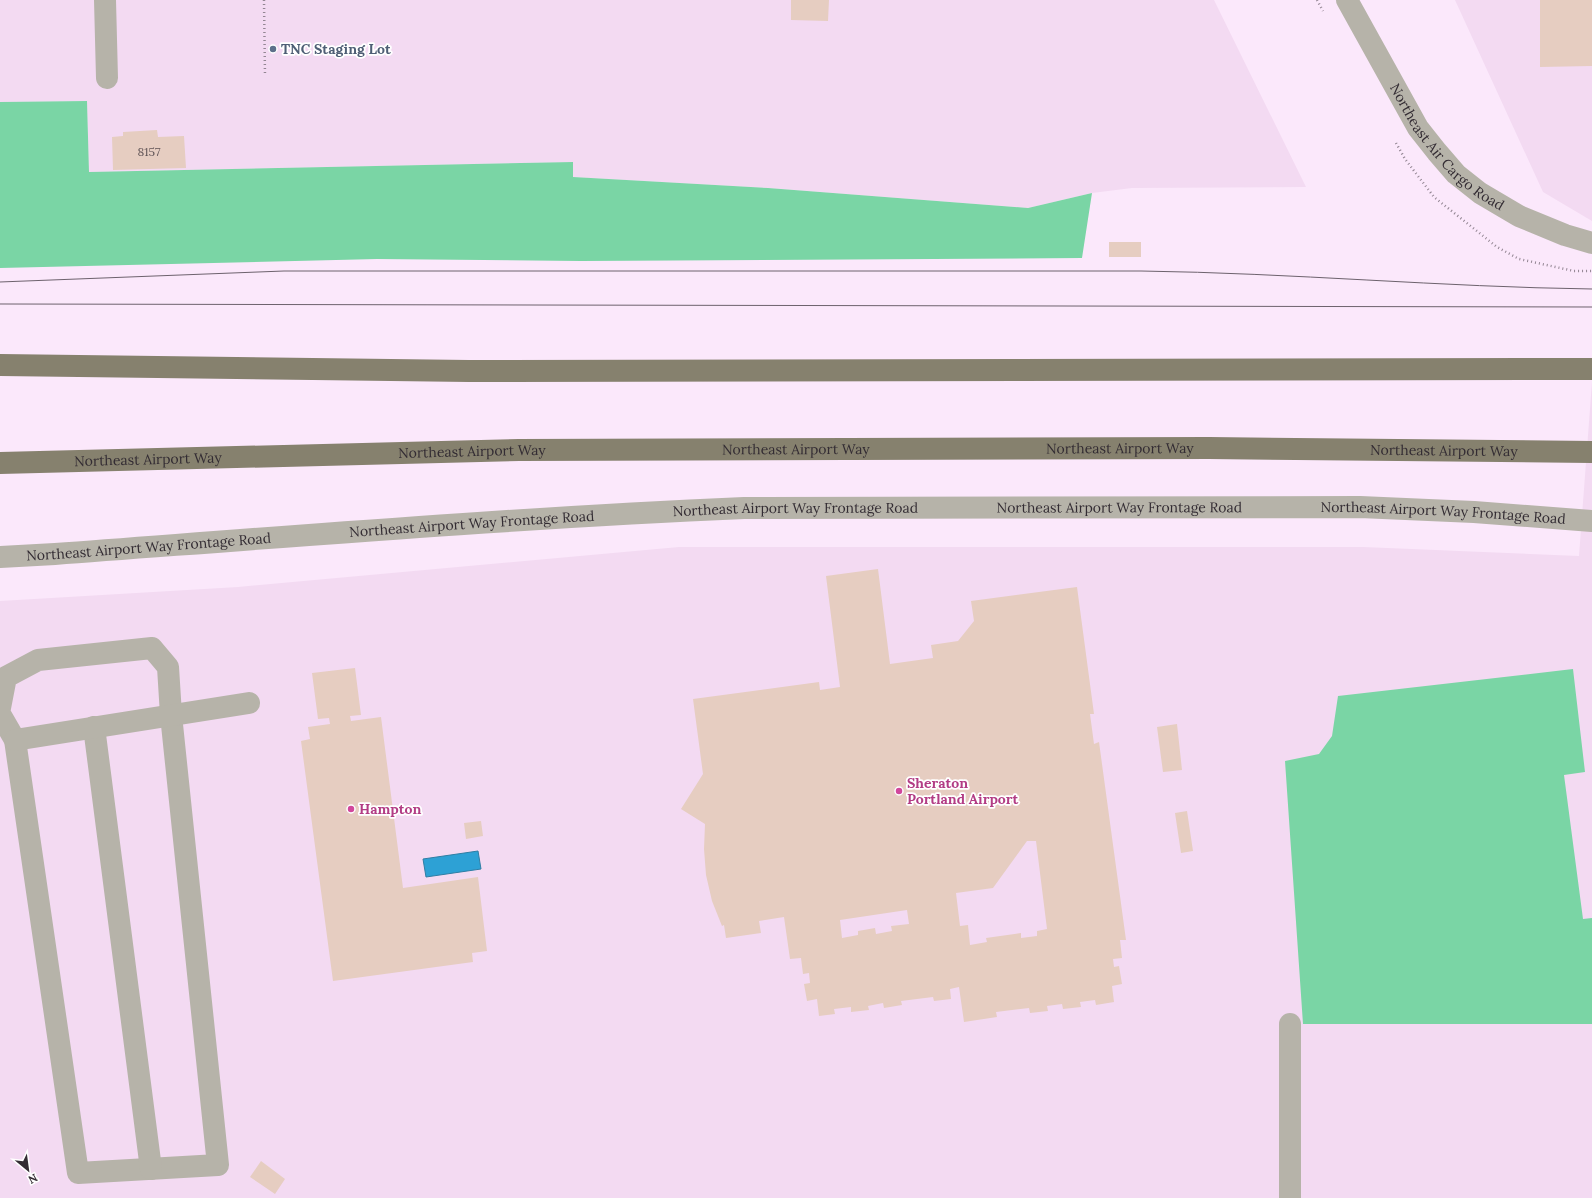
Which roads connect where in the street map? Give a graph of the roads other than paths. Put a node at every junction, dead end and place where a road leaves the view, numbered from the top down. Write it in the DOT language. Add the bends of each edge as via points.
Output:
graph roads {
  1 [pos="105,0"];
  2 [pos="1347,0"];
  3 [pos="107,78"];
  4 [pos="1592,243"];
  5 [pos="0,365"];
  6 [pos="1592,369"];
  7 [pos="1592,452"];
  8 [pos="0,462"];
  9 [pos="1592,521"];
  10 [pos="0,557"];
  11 [pos="249,703"];
  12 [pos="0,708"];
  13 [pos="0,714"];
  14 [pos="171,715"];
  15 [pos="94,727"];
  16 [pos="15,740"];
  17 [pos="1290,1024"];
  18 [pos="151,1169"];
  19 [pos="1290,1198"];
  1 -- 3 [label="street"];
  2 -- 4 [label="street, Northeast Air Cargo Road" via="1418,128 1456,174 1480,193 1519,216"];
  5 -- 6 [label="main road" via="469,371"];
  7 -- 8 [label="main road, Northeast Airport Way" via="1216,448 527,450"];
  9 -- 10 [label="street, Northeast Airport Way Frontage Road" via="1360,507 744,508 504,520"];
  11 -- 14 [label="street"];
  12 -- 14 [label="street" via="6,677 38,660 152,648 168,667"];
  13 -- 16 [label="street"];
  14 -- 15 [label="street"];
  14 -- 18 [label="street" via="218,1165"];
  15 -- 16 [label="street"];
  15 -- 18 [label="street"];
  16 -- 18 [label="street" via="78,1173"];
  17 -- 19 [label="street"];
}
